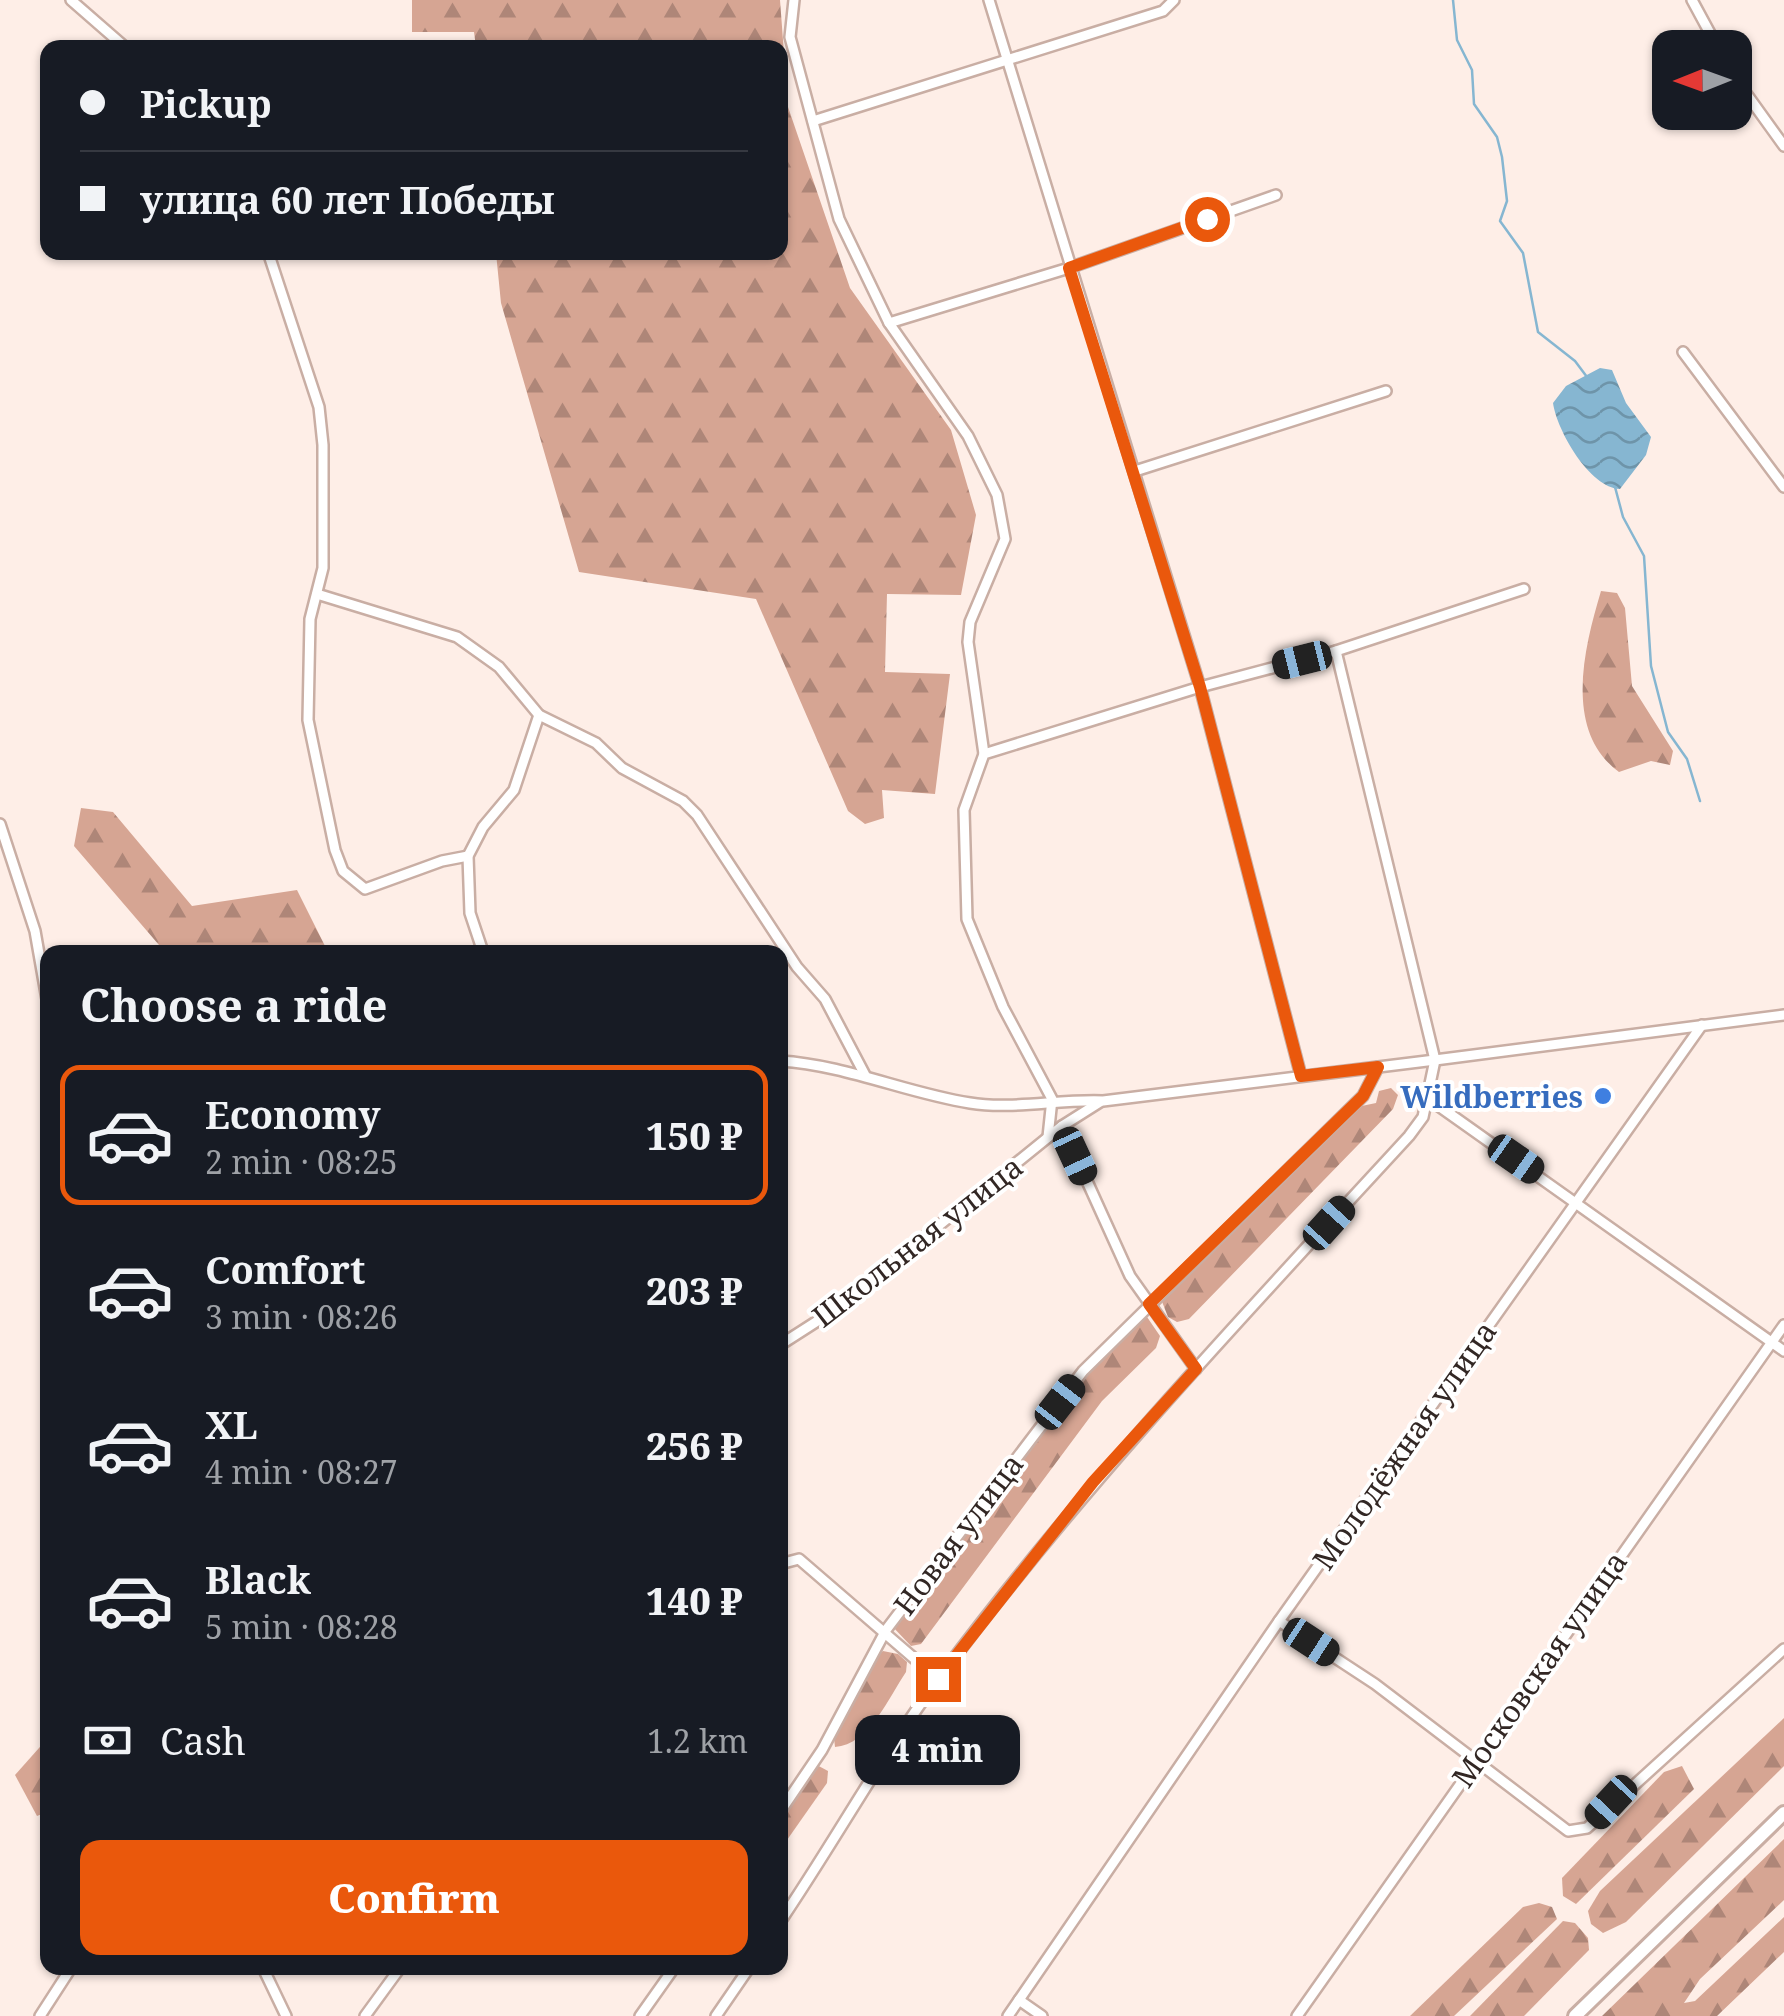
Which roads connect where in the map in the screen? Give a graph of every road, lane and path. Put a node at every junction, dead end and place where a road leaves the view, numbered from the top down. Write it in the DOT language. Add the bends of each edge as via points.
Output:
graph roads {
  1 [pos="70,0"];
  2 [pos="794,0"];
  3 [pos="989,0"];
  4 [pos="1174,0"];
  5 [pos="1692,0"];
  6 [pos="1708,30"];
  7 [pos="117,40"];
  8 [pos="1010,60"];
  9 [pos="1752,102"];
  10 [pos="813,121"];
  11 [pos="1784,146"];
  12 [pos="1276,195"];
  13 [pos="271,260"];
  14 [pos="1069,268"];
  15 [pos="889,323"];
  16 [pos="1683,352"];
  17 [pos="1386,391"];
  18 [pos="1135,471"];
  19 [pos="1784,487"];
  20 [pos="1524,589"];
  21 [pos="318,594"];
  22 [pos="1336,651"];
  23 [pos="1200,687"];
  24 [pos="539,716"];
  25 [pos="984,754"];
  26 [pos="0,824"];
  27 [pos="468,856"];
  28 [pos="481,945"];
  29 [pos="783,945"];
  30 [pos="788,953"];
  31 [pos="40,963"];
  32 [pos="1784,1015"];
  33 [pos="1702,1026"];
  34 [pos="1434,1060"];
  35 [pos="788,1062"];
  36 [pos="1378,1067"];
  37 [pos="865,1074"];
  38 [pos="1301,1076"];
  39 [pos="1426,1097"];
  40 [pos="1052,1099"];
  41 [pos="1103,1101"];
  42 [pos="1062,1126"];
  43 [pos="1048,1138"];
  44 [pos="1576,1200"];
  45 [pos="1149,1304"];
  46 [pos="1784,1324"];
  47 [pos="788,1340"];
  48 [pos="1771,1342"];
  49 [pos="1784,1351"];
  50 [pos="1196,1369"];
  51 [pos="788,1562"];
  52 [pos="1279,1622"];
  53 [pos="886,1630"];
  54 [pos="1784,1649"];
  55 [pos="938,1679"];
  56 [pos="1476,1758"];
  57 [pos="788,1800"];
  58 [pos="1784,1813"];
  59 [pos="788,1910"];
  60 [pos="67,1975"];
  61 [pos="266,1975"];
  62 [pos="395,1975"];
  63 [pos="669,1975"];
  64 [pos="745,1975"];
  65 [pos="1019,2000"];
  66 [pos="40,2016"];
  67 [pos="286,2016"];
  68 [pos="365,2016"];
  69 [pos="640,2016"];
  70 [pos="716,2016"];
  71 [pos="1008,2016"];
  72 [pos="1042,2016"];
  73 [pos="1297,2016"];
  74 [pos="1575,2016"];
  1 -- 7 [label="street"];
  2 -- 10 [label="street" via="790,37"];
  3 -- 8 [label="street"];
  4 -- 8 [label="street" via="1163,11"];
  5 -- 6 [label="street"];
  8 -- 10 [label="street"];
  8 -- 14 [label="street"];
  9 -- 11 [label="street"];
  10 -- 15 [label="street" via="839,219"];
  12 -- 14 [label="street"];
  13 -- 21 [label="street" via="318,408 324,483"];
  14 -- 15 [label="street"];
  14 -- 18 [label="street"];
  15 -- 25 [label="street" via="968,436 997,495 1006,539 970,622 968,642"];
  16 -- 19 [label="street"];
  17 -- 18 [label="street"];
  18 -- 23 [label="street"];
  20 -- 22 [label="street"];
  21 -- 24 [label="street" via="457,637 499,667"];
  21 -- 27 [label="street" via="310,620 308,720 343,871 357,886 374,888"];
  22 -- 23 [label="street"];
  22 -- 34 [label="street"];
  23 -- 25 [label="street"];
  23 -- 38 [label="street"];
  24 -- 27 [label="street" via="514,790"];
  24 -- 29 [label="street" via="596,743 622,768 683,801"];
  25 -- 40 [label="street" via="964,810 967,918"];
  26 -- 31 [label="street"];
  27 -- 28 [label="street" via="470,913"];
  30 -- 37 [label="street" via="825,1000"];
  32 -- 33 [label="street"];
  33 -- 34 [label="street"];
  33 -- 44 [label="street, Молодёжная улица"];
  34 -- 36 [label="street"];
  34 -- 39 [label="street"];
  35 -- 37 [label="street"];
  36 -- 38 [label="street"];
  36 -- 45 [label="street, Новая улица" via="1363,1096"];
  37 -- 40 [label="street" via="969,1103"];
  38 -- 41 [label="street"];
  39 -- 44 [label="street"];
  39 -- 50 [label="street" via="1409,1136"];
  40 -- 41 [label="street"];
  40 -- 43 [label="street"];
  41 -- 42 [label="street, Школьная улица"];
  42 -- 43 [label="street, Школьная улица"];
  42 -- 45 [label="street"];
  43 -- 47 [label="street, Школьная улица"];
  44 -- 48 [label="street"];
  44 -- 52 [label="street, Молодёжная улица"];
  45 -- 50 [label="street"];
  45 -- 53 [label="street, Новая улица" via="1084,1372"];
  46 -- 48 [label="street, Московская улица"];
  48 -- 49 [label="street"];
  48 -- 56 [label="street, Московская улица"];
  50 -- 55 [label="street" via="1093,1482"];
  51 -- 53 [label="street" via="798,1559"];
  52 -- 56 [label="street"];
  52 -- 65 [label="street, Молодёжная улица"];
  53 -- 55 [label="street"];
  53 -- 57 [label="street, Новая улица"];
  54 -- 56 [label="street" via="1588,1828 1568,1830 1554,1822"];
  55 -- 59 [label="street"];
  56 -- 73 [label="street, Московская улица"];
  58 -- 74 [label="main road"];
  60 -- 66 [label="street"];
  61 -- 67 [label="street"];
  62 -- 68 [label="street"];
  63 -- 69 [label="street"];
  64 -- 70 [label="street"];
  65 -- 71 [label="street, Молодёжная улица"];
  65 -- 72 [label="street"];
}
